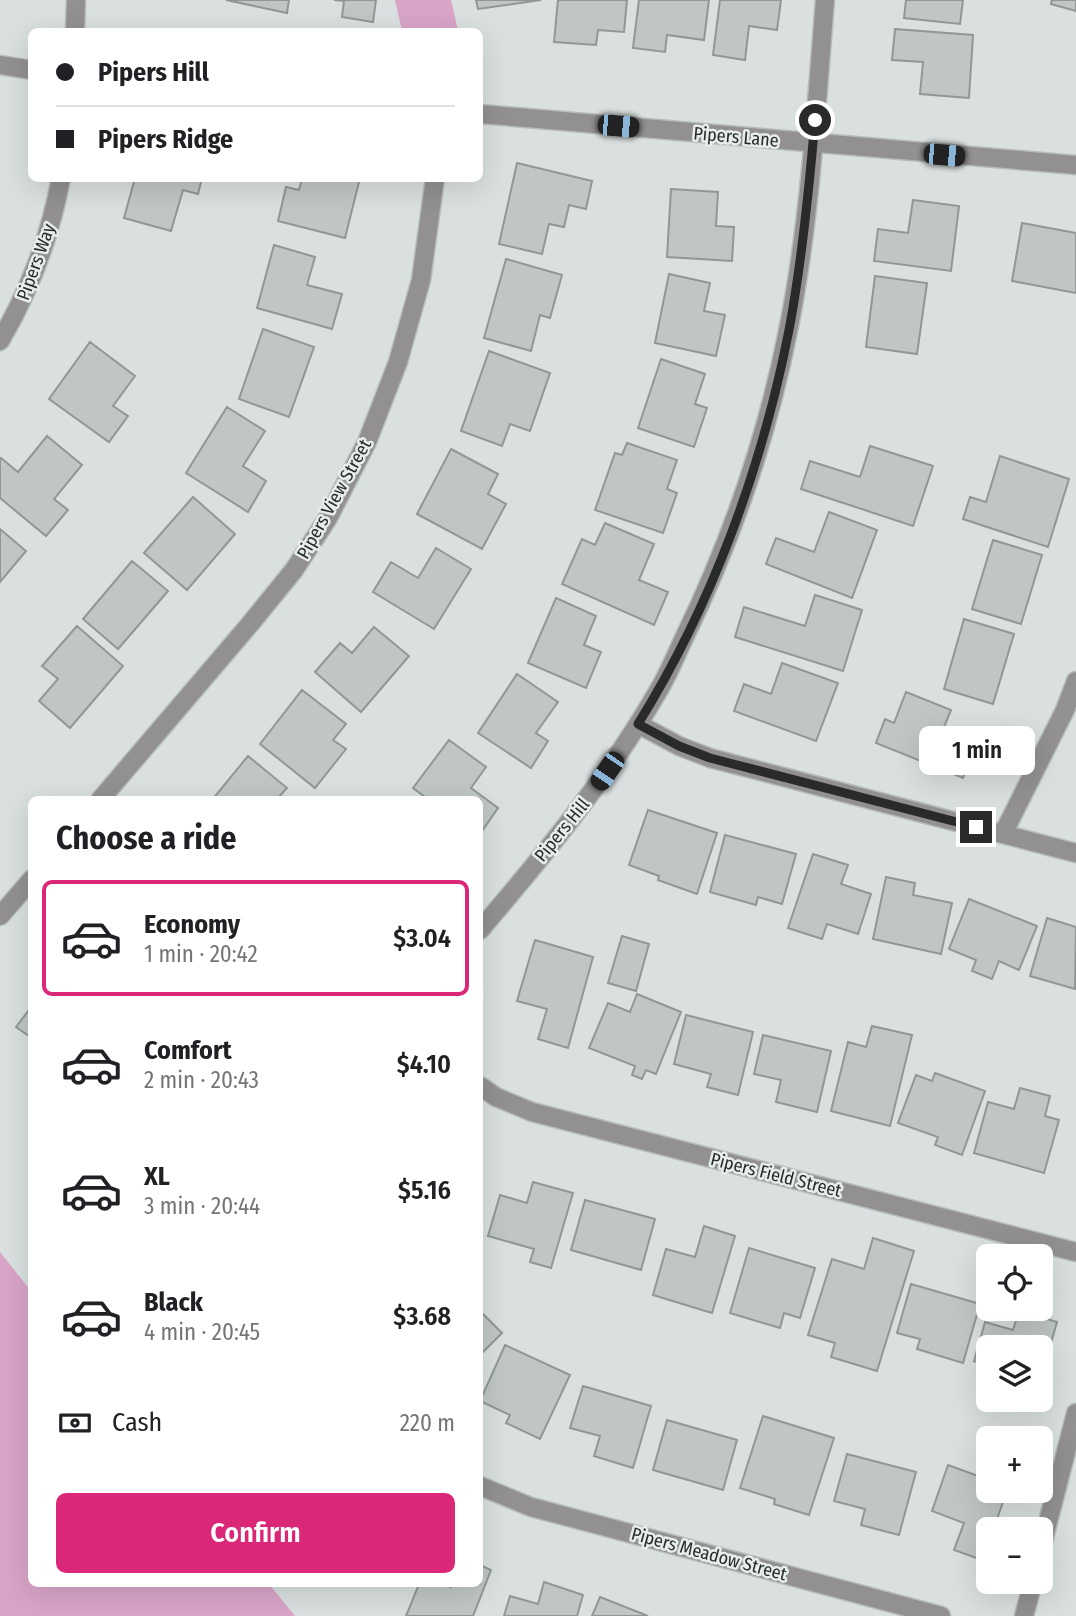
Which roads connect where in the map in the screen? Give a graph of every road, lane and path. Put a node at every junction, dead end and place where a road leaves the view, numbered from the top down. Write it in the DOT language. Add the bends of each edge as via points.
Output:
graph roads {
  1 [pos="76,0"];
  2 [pos="825,0"];
  3 [pos="75,28"];
  4 [pos="0,65"];
  5 [pos="28,69"];
  6 [pos="483,114"];
  7 [pos="813,144"];
  8 [pos="1076,165"];
  9 [pos="60,182"];
  10 [pos="434,182"];
  11 [pos="0,341"];
  12 [pos="1076,681"];
  13 [pos="638,724"];
  14 [pos="103,796"];
  15 [pos="1003,834"];
  16 [pos="1076,853"];
  17 [pos="28,884"];
  18 [pos="0,916"];
  19 [pos="483,926"];
  20 [pos="483,1088"];
  21 [pos="1076,1252"];
  22 [pos="1076,1413"];
  23 [pos="483,1487"];
  24 [pos="1049,1517"];
  25 [pos="1030,1594"];
  26 [pos="942,1616"];
  27 [pos="1024,1616"];
  1 -- 3 [label="street"];
  2 -- 7 [label="street, Pipers Hill"];
  4 -- 5 [label="street"];
  6 -- 7 [label="street, Pipers Lane"];
  7 -- 8 [label="street, Pipers Lane"];
  7 -- 13 [label="street, Pipers Hill" via="789,331 758,455 714,576"];
  9 -- 11 [label="street, Pipers Way" via="45,247"];
  10 -- 14 [label="street, Pipers View Street" via="421,280 398,362 367,442 328,518 250,624"];
  12 -- 15 [label="street"];
  13 -- 15 [label="street" via="710,758"];
  13 -- 19 [label="street, Pipers Hill" via="592,794"];
  15 -- 16 [label="street"];
  17 -- 18 [label="street"];
  20 -- 21 [label="street, Pipers Field Street" via="532,1112"];
  22 -- 24 [label="street"];
  23 -- 26 [label="street, Pipers Meadow Street" via="531,1507"];
  25 -- 27 [label="street"];
}
